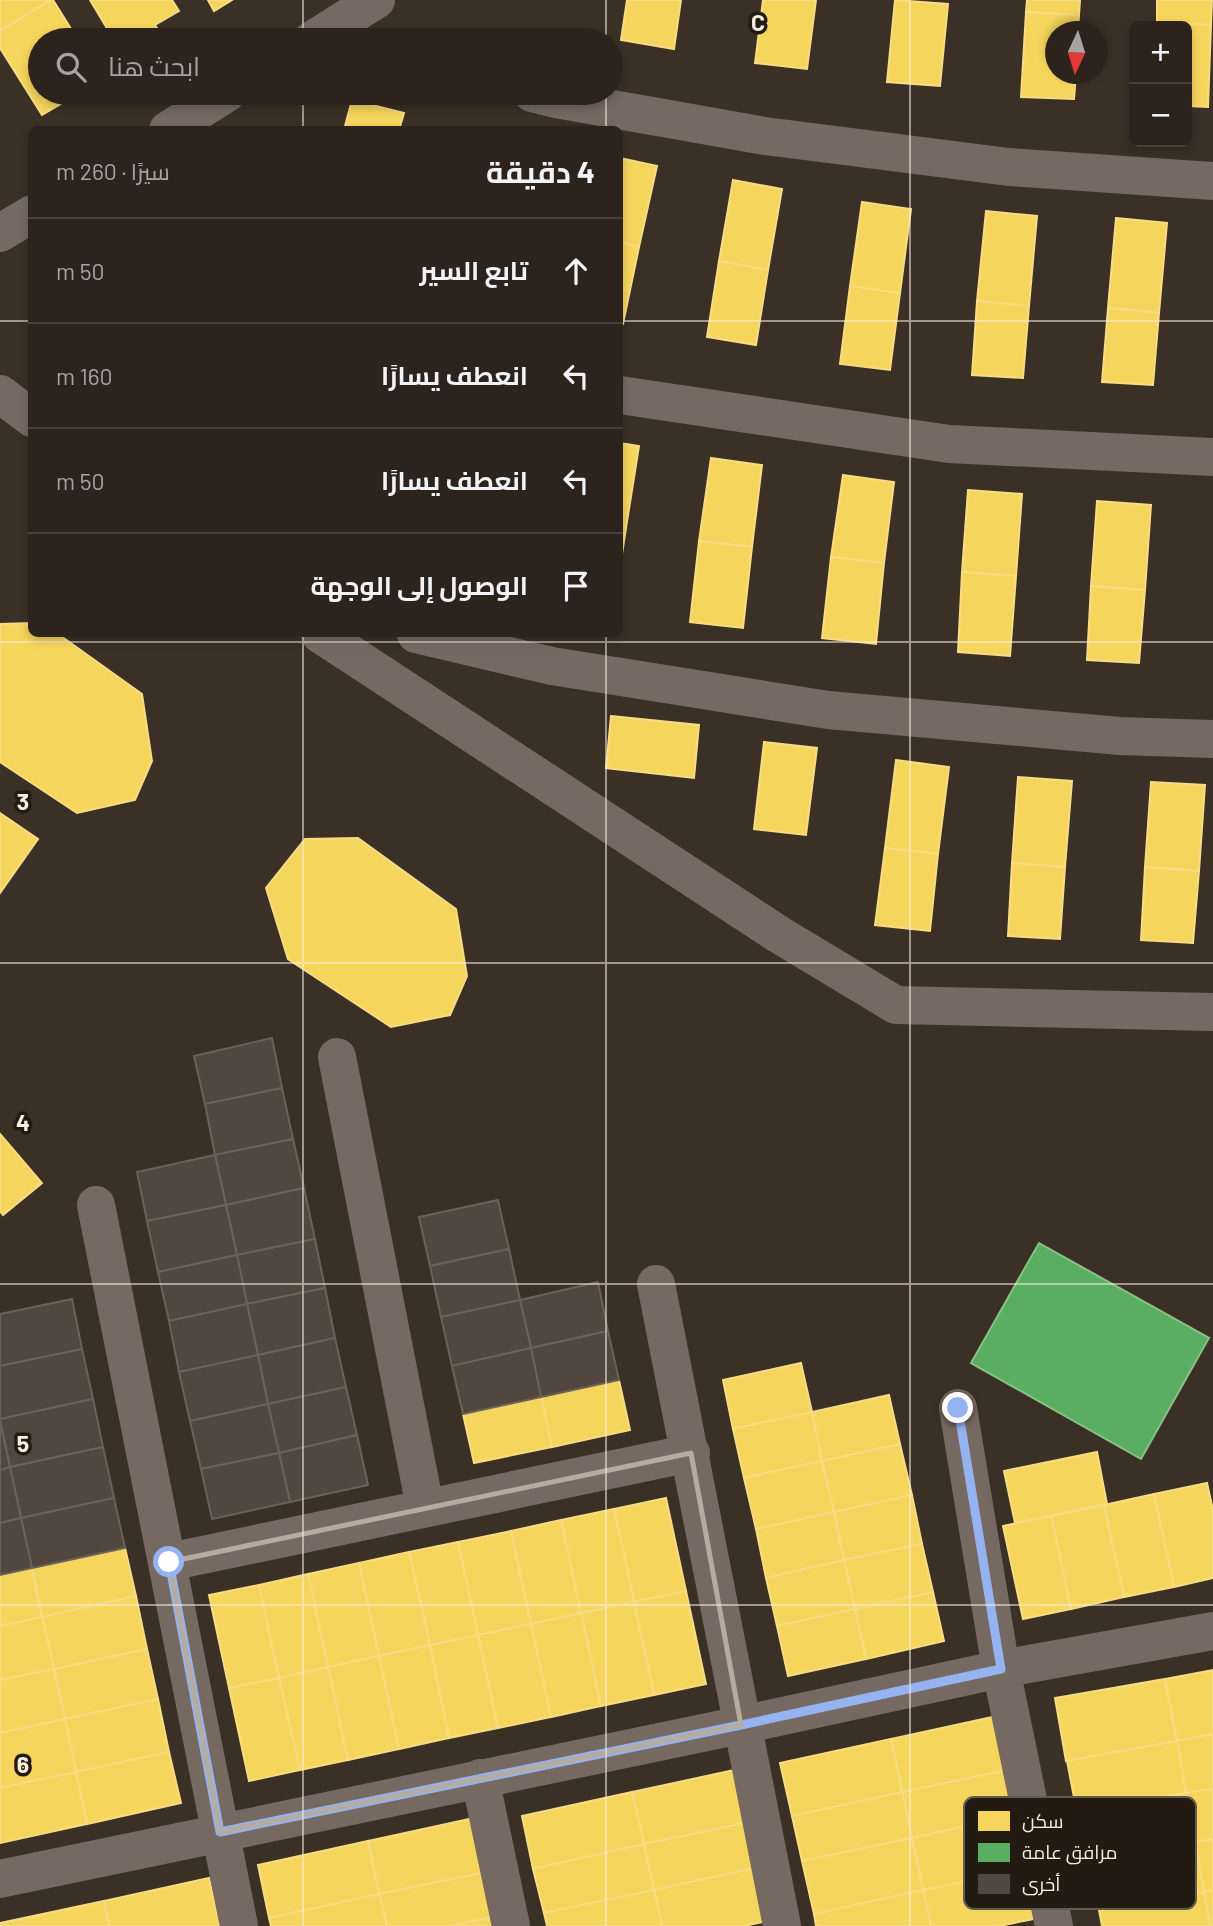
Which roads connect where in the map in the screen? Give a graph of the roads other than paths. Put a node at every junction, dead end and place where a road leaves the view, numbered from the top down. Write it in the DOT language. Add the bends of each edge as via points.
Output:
graph roads {
  1 [pos="376,0"];
  2 [pos="338,28"];
  3 [pos="208,105"];
  4 [pos="590,105"];
  5 [pos="174,126"];
  6 [pos="1213,181"];
  7 [pos="0,394"];
  8 [pos="623,395"];
  9 [pos="28,415"];
  10 [pos="1213,457"];
  11 [pos="325,637"];
  12 [pos="429,637"];
  13 [pos="1213,739"];
  14 [pos="1213,1012"];
  15 [pos="337,1057"];
  16 [pos="96,1205"];
  17 [pos="656,1284"];
  18 [pos="958,1408"];
  19 [pos="691,1453"];
  20 [pos="425,1507"];
  21 [pos="169,1562"];
  22 [pos="1213,1631"];
  23 [pos="1001,1669"];
  24 [pos="741,1725"];
  25 [pos="480,1778"];
  26 [pos="1027,1797"];
  27 [pos="220,1832"];
  28 [pos="0,1879"];
  29 [pos="239,1926"];
  30 [pos="511,1926"];
  31 [pos="782,1926"];
  1 -- 2 [label="street"];
  3 -- 5 [label="street"];
  4 -- 6 [label="street" via="765,136 1009,167"];
  7 -- 9 [label="street"];
  8 -- 10 [label="street" via="950,444"];
  11 -- 14 [label="street" via="778,934 897,1005"];
  12 -- 13 [label="street" via="552,666 828,710 1120,736"];
  15 -- 20 [label="street"];
  16 -- 21 [label="street"];
  17 -- 19 [label="street"];
  18 -- 23 [label="street"];
  19 -- 20 [label="street"];
  19 -- 24 [label="street"];
  20 -- 21 [label="street"];
  21 -- 27 [label="street"];
  22 -- 23 [label="street"];
  23 -- 24 [label="street"];
  23 -- 26 [label="street"];
  24 -- 25 [label="street"];
  24 -- 31 [label="street"];
  25 -- 27 [label="street"];
  25 -- 30 [label="street"];
  27 -- 28 [label="street"];
  27 -- 29 [label="street"];
}
